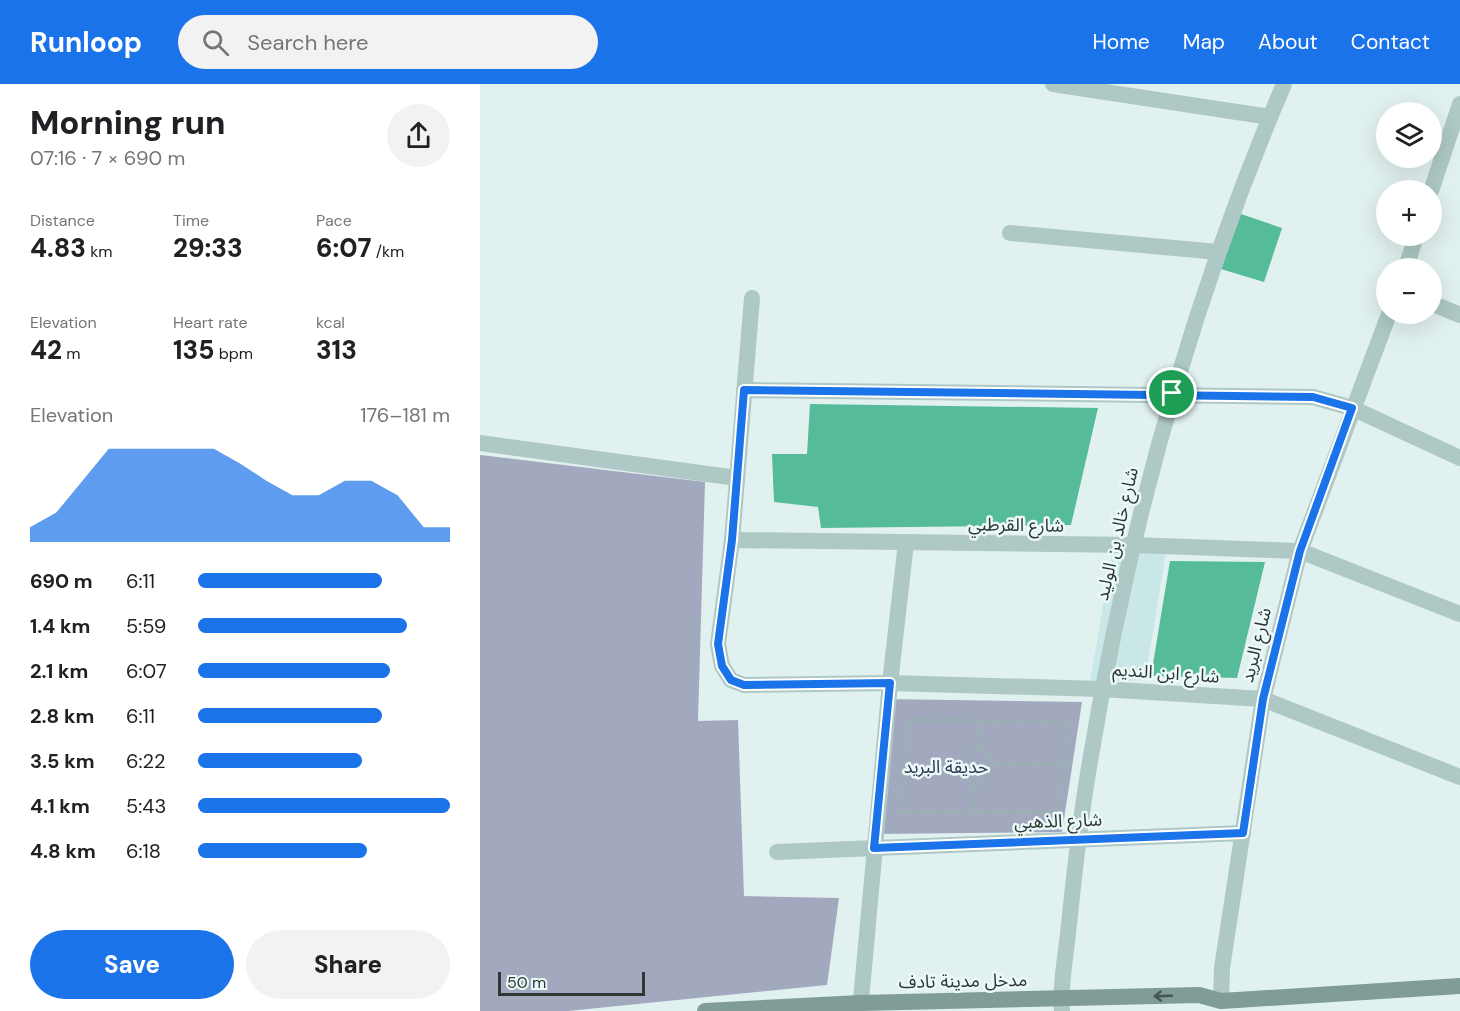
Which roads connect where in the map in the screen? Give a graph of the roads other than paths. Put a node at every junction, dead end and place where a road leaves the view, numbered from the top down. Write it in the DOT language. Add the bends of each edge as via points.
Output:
graph roads {
  1 [pos="1053,84"];
  2 [pos="1284,84"];
  3 [pos="1460,104"];
  4 [pos="1270,117"];
  5 [pos="1435,180"];
  6 [pos="1010,233"];
  7 [pos="1218,252"];
  8 [pos="752,298"];
  9 [pos="1442,308"];
  10 [pos="1460,315"];
  11 [pos="1385,324"];
  12 [pos="744,390"];
  13 [pos="1172,393"];
  14 [pos="1352,408"];
  15 [pos="480,442"];
  16 [pos="1460,458"];
  17 [pos="737,478"];
  18 [pos="732,540"];
  19 [pos="906,543"];
  20 [pos="1133,545"];
  21 [pos="1300,551"];
  22 [pos="1460,614"];
  23 [pos="890,683"];
  24 [pos="1101,688"];
  25 [pos="1263,699"];
  26 [pos="1460,777"];
  27 [pos="1243,833"];
  28 [pos="1077,840"];
  29 [pos="874,848"];
  30 [pos="777,852"];
  31 [pos="1460,986"];
  32 [pos="1221,1000"];
  33 [pos="1259,1004"];
  34 [pos="1062,1005"];
  35 [pos="860,1007"];
  36 [pos="705,1011"];
  37 [pos="1203,1011"];
  1 -- 4 [label="street"];
  2 -- 4 [label="street, شارع خالد بن الوليد"];
  3 -- 5 [label="street"];
  4 -- 7 [label="street, شارع خالد بن الوليد"];
  6 -- 7 [label="street"];
  7 -- 13 [label="street, شارع خالد بن الوليد"];
  8 -- 12 [label="street, شارع ابن النديم"];
  9 -- 10 [label="street"];
  11 -- 14 [label="street, شارع البريد"];
  12 -- 13 [label="street"];
  12 -- 17 [label="street, شارع ابن النديم"];
  13 -- 14 [label="street" via="1313,397"];
  13 -- 20 [label="street, شارع خالد بن الوليد"];
  14 -- 16 [label="street"];
  14 -- 21 [label="street, شارع البريد"];
  15 -- 17 [label="street"];
  17 -- 18 [label="street, شارع ابن النديم"];
  18 -- 19 [label="street, شارع القرطبي"];
  18 -- 23 [label="street, شارع ابن النديم" via="718,644 722,666 731,680 744,685"];
  19 -- 20 [label="street, شارع القرطبي"];
  19 -- 23 [label="street"];
  20 -- 21 [label="street, شارع القرطبي"];
  20 -- 24 [label="street, شارع خالد بن الوليد"];
  21 -- 22 [label="street, شارع القرطبي"];
  21 -- 25 [label="street, شارع البريد"];
  23 -- 24 [label="street, شارع ابن النديم"];
  23 -- 29 [label="street"];
  24 -- 25 [label="street, شارع ابن النديم"];
  24 -- 28 [label="street, شارع خالد بن الوليد"];
  25 -- 26 [label="street, شارع ابن النديم"];
  25 -- 27 [label="street, شارع البريد"];
  27 -- 28 [label="street, شارع الذهبي"];
  27 -- 32 [label="street, شارع البريد" via="1222,968"];
  28 -- 29 [label="street, شارع الذهبي"];
  28 -- 34 [label="street, شارع خالد بن الوليد"];
  29 -- 30 [label="street, شارع الذهبي"];
  29 -- 35 [label="street"];
  31 -- 33 [label="main road, مدخل مدينة تادف"];
  32 -- 33 [label="main road, مدخل مدينة تادف"];
  32 -- 34 [label="main road, مدخل مدينة تادف, one-way" via="1199,995"];
  32 -- 37 [label="main road, مدخل مدينة تادف"];
  34 -- 35 [label="main road, مدخل مدينة تادف"];
  35 -- 36 [label="main road, مدخل مدينة تادف"];
}
